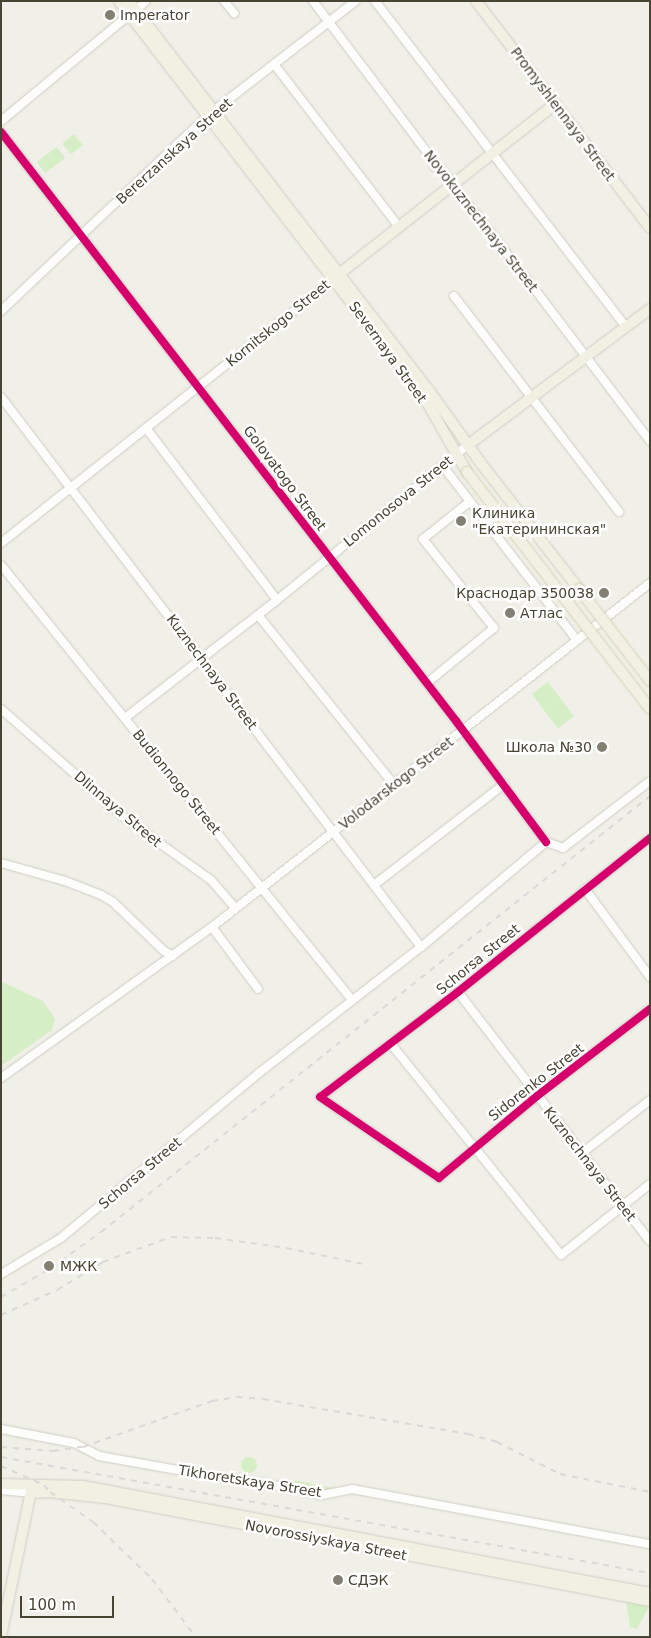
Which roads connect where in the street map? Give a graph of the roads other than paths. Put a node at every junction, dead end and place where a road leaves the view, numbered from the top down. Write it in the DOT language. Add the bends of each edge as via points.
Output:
graph roads {
  1 [pos="119,1"];
  2 [pos="146,1"];
  3 [pos="224,1"];
  4 [pos="313,1"];
  5 [pos="356,1"];
  6 [pos="375,1"];
  7 [pos="476,1"];
  8 [pos="131,9"];
  9 [pos="234,13"];
  10 [pos="328,22"];
  11 [pos="274,64"];
  12 [pos="555,104"];
  13 [pos="211,114"];
  14 [pos="1,120"];
  15 [pos="1,132"];
  16 [pos="492,155"];
  17 [pos="453,185"];
  18 [pos="399,227"];
  19 [pos="650,228"];
  20 [pos="82,236"];
  21 [pos="337,276"];
  22 [pos="454,296"];
  23 [pos="650,309"];
  24 [pos="1,311"];
  25 [pos="626,327"];
  26 [pos="585,358"];
  27 [pos="199,386"];
  28 [pos="1,397"];
  29 [pos="532,398"];
  30 [pos="146,428"];
  31 [pos="650,441"];
  32 [pos="468,446"];
  33 [pos="455,454"];
  34 [pos="442,465"];
  35 [pos="70,487"];
  36 [pos="469,502"];
  37 [pos="619,512"];
  38 [pos="1,543"];
  39 [pos="330,557"];
  40 [pos="1,565"];
  41 [pos="650,583"];
  42 [pos="277,600"];
  43 [pos="258,615"];
  44 [pos="578,640"];
  45 [pos="202,659"];
  46 [pos="650,681"];
  47 [pos="427,683"];
  48 [pos="1,709"];
  49 [pos="650,709"];
  50 [pos="125,718"];
  51 [pos="463,730"];
  52 [pos="650,780"];
  53 [pos="504,784"];
  54 [pos="394,785"];
  55 [pos="334,831"];
  56 [pos="650,838"];
  57 [pos="546,842"];
  58 [pos="1,863"];
  59 [pos="374,885"];
  60 [pos="262,886"];
  61 [pos="585,889"];
  62 [pos="235,908"];
  63 [pos="212,927"];
  64 [pos="421,947"];
  65 [pos="173,956"];
  66 [pos="650,977"];
  67 [pos="258,989"];
  68 [pos="458,992"];
  69 [pos="352,1000"];
  70 [pos="650,1009"];
  71 [pos="391,1044"];
  72 [pos="1,1078"];
  73 [pos="537,1096"];
  74 [pos="650,1100"];
  75 [pos="474,1147"];
  76 [pos="582,1153"];
  77 [pos="439,1178"];
  78 [pos="650,1184"];
  79 [pos="623,1206"];
  80 [pos="650,1241"];
  81 [pos="1,1274"];
  82 [pos="1,1429"];
  83 [pos="1,1484"];
  84 [pos="32,1489"];
  85 [pos="1,1490"];
  86 [pos="650,1544"];
  87 [pos="650,1593"];
  88 [pos="5,1601"];
  89 [pos="650,1601"];
  90 [pos="1,1636"];
  1 -- 8 [label="main road, Severnaya Street"];
  2 -- 8 [label="street"];
  3 -- 9 [label="street"];
  4 -- 10 [label="street, Novokuznechnaya Street"];
  5 -- 10 [label="street, Bererzanskaya Street"];
  6 -- 16 [label="street"];
  7 -- 12 [label="main road, Promyshlennaya Street"];
  8 -- 13 [label="main road, Severnaya Street"];
  8 -- 14 [label="street"];
  10 -- 11 [label="street, Bererzanskaya Street"];
  10 -- 17 [label="street, Novokuznechnaya Street" via="430,156 435,167 440,168"];
  11 -- 13 [label="street, Bererzanskaya Street"];
  11 -- 18 [label="street"];
  12 -- 16 [label="main road, Kornitskogo Street"];
  12 -- 19 [label="main road, Promyshlennaya Street"];
  13 -- 20 [label="street, Bererzanskaya Street"];
  13 -- 21 [label="main road, Severnaya Street"];
  15 -- 20 [label="street, Golovatogo Street"];
  16 -- 17 [label="main road, Kornitskogo Street"];
  16 -- 25 [label="street"];
  17 -- 18 [label="main road, Kornitskogo Street"];
  17 -- 26 [label="street, Novokuznechnaya Street"];
  18 -- 21 [label="main road, Kornitskogo Street"];
  20 -- 24 [label="street, Bererzanskaya Street"];
  20 -- 27 [label="street, Golovatogo Street"];
  21 -- 27 [label="street, Kornitskogo Street"];
  21 -- 32 [label="main road, Severnaya Street" via="428,389"];
  21 -- 33 [label="main road, Severnaya Street" via="422,394"];
  22 -- 29 [label="street"];
  23 -- 25 [label="main road, Lomonosova Street"];
  25 -- 26 [label="main road, Lomonosova Street"];
  26 -- 29 [label="main road, Lomonosova Street"];
  26 -- 31 [label="street, Novokuznechnaya Street"];
  27 -- 30 [label="street, Kornitskogo Street"];
  27 -- 39 [label="street, Golovatogo Street"];
  28 -- 35 [label="street, Kuznechnaya Street"];
  29 -- 32 [label="main road, Lomonosova Street"];
  29 -- 37 [label="street"];
  30 -- 35 [label="street, Kornitskogo Street"];
  30 -- 42 [label="street"];
  32 -- 33 [label="street, Lomonosova Street"];
  32 -- 46 [label="main road, Severnaya Street, bridge"];
  33 -- 34 [label="street, Lomonosova Street"];
  33 -- 49 [label="main road, Severnaya Street, bridge"];
  34 -- 36 [label="street"];
  34 -- 39 [label="street, Lomonosova Street"];
  35 -- 38 [label="street, Kornitskogo Street"];
  35 -- 45 [label="street, Kuznechnaya Street"];
  36 -- 44 [label="street"];
  36 -- 47 [label="street" via="423,539 494,628"];
  39 -- 42 [label="street, Lomonosova Street"];
  39 -- 47 [label="street, Golovatogo Street"];
  40 -- 50 [label="street, Budionnogo Street"];
  41 -- 44 [label="street, Volodarskogo Street"];
  42 -- 43 [label="street, Lomonosova Street"];
  43 -- 45 [label="street, Lomonosova Street"];
  43 -- 54 [label="street"];
  44 -- 51 [label="street, Volodarskogo Street"];
  45 -- 50 [label="street, Lomonosova Street"];
  45 -- 55 [label="street, Kuznechnaya Street"];
  47 -- 51 [label="street, Golovatogo Street"];
  48 -- 62 [label="street, Dlinnaya Street" via="126,819 211,880"];
  50 -- 60 [label="street, Budionnogo Street"];
  51 -- 53 [label="street, Golovatogo Street"];
  51 -- 54 [label="street, Volodarskogo Street"];
  52 -- 57 [label="street" via="563,848"];
  53 -- 57 [label="street, Golovatogo Street"];
  53 -- 59 [label="street"];
  54 -- 55 [label="street, Volodarskogo Street"];
  55 -- 59 [label="street, Kuznechnaya Street"];
  55 -- 60 [label="street, Volodarskogo Street"];
  56 -- 61 [label="street, Schorsa Street"];
  57 -- 64 [label="street, Schorsa Street"];
  58 -- 65 [label="street" via="101,895"];
  59 -- 64 [label="street, Kuznechnaya Street"];
  60 -- 62 [label="street, Volodarskogo Street"];
  60 -- 69 [label="street, Budionnogo Street"];
  61 -- 66 [label="street"];
  61 -- 68 [label="street, Schorsa Street"];
  62 -- 63 [label="street, Volodarskogo Street"];
  63 -- 65 [label="street, Volodarskogo Street"];
  63 -- 67 [label="street"];
  64 -- 69 [label="street, Schorsa Street"];
  65 -- 72 [label="street, Volodarskogo Street"];
  68 -- 71 [label="street, Schorsa Street"];
  68 -- 73 [label="street, Kuznechnaya Street"];
  69 -- 81 [label="street, Schorsa Street" via="61,1238"];
  70 -- 73 [label="street, Sidorenko Street"];
  71 -- 75 [label="street"];
  71 -- 77 [label="street, Schorsa Street" via="320,1097"];
  73 -- 75 [label="street, Sidorenko Street"];
  73 -- 76 [label="street, Kuznechnaya Street"];
  74 -- 76 [label="street"];
  75 -- 77 [label="street, Sidorenko Street"];
  75 -- 79 [label="street" via="561,1255"];
  76 -- 79 [label="street, Kuznechnaya Street"];
  78 -- 79 [label="street"];
  79 -- 80 [label="street, Kuznechnaya Street"];
  82 -- 86 [label="street, Tikhoretskaya Street" via="74,1443 99,1456 210,1476 322,1495 352,1490"];
  83 -- 84 [label="main road, Novorossiyskaya Street"];
  84 -- 85 [label="street, Novorossiyskaya Street"];
  84 -- 87 [label="main road, Novorossiyskaya Street" via="84,1486"];
  84 -- 88 [label="main road"];
  84 -- 89 [label="main road, Novorossiyskaya Street" via="106,1498"];
  88 -- 90 [label="main road"];
}
